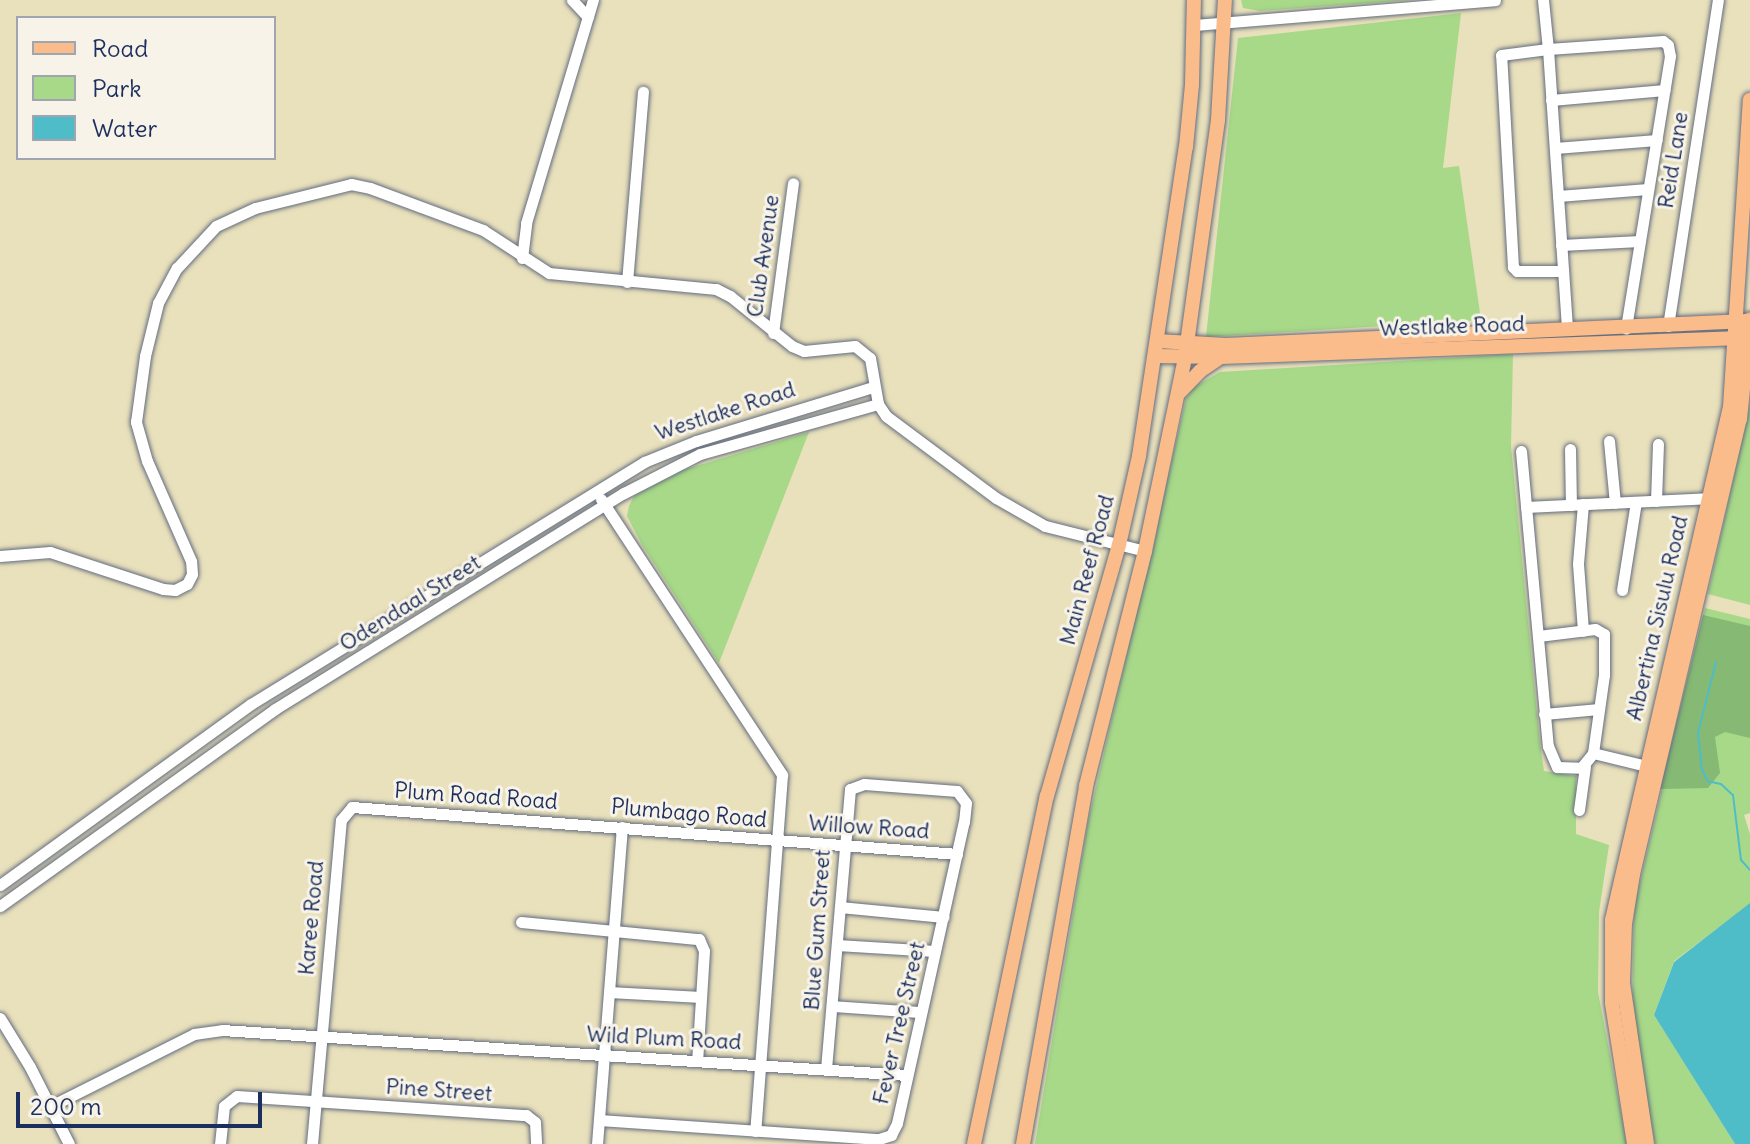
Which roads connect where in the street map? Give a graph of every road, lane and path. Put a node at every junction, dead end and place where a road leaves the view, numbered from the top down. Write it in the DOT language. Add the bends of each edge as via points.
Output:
graph roads {
  1 [pos="572,0"];
  2 [pos="593,0"];
  3 [pos="1194,0"];
  4 [pos="1225,0"];
  5 [pos="1482,0"];
  6 [pos="1495,0"];
  7 [pos="1543,0"];
  8 [pos="1718,0"];
  9 [pos="588,17"];
  10 [pos="1225,23"];
  11 [pos="1194,25"];
  12 [pos="1548,49"];
  13 [pos="1665,90"];
  14 [pos="643,92"];
  15 [pos="1551,100"];
  16 [pos="1750,100"];
  17 [pos="1657,140"];
  18 [pos="1555,148"];
  19 [pos="793,183"];
  20 [pos="1648,189"];
  21 [pos="1558,196"];
  22 [pos="1640,241"];
  23 [pos="1561,245"];
  24 [pos="522,258"];
  25 [pos="1563,271"];
  26 [pos="627,282"];
  27 [pos="1747,320"];
  28 [pos="1668,326"];
  29 [pos="1626,328"];
  30 [pos="1567,329"];
  31 [pos="773,333"];
  32 [pos="1745,338"];
  33 [pos="1156,349"];
  34 [pos="1186,350"];
  35 [pos="1221,357"];
  36 [pos="1748,377"];
  37 [pos="873,387"];
  38 [pos="1177,396"];
  39 [pos="878,404"];
  40 [pos="1609,441"];
  41 [pos="1658,444"];
  42 [pos="1570,449"];
  43 [pos="1521,451"];
  44 [pos="596,491"];
  45 [pos="1707,498"];
  46 [pos="1656,501"];
  47 [pos="1636,502"];
  48 [pos="1615,503"];
  49 [pos="605,504"];
  50 [pos="1577,505"];
  51 [pos="1526,507"];
  52 [pos="1119,545"];
  53 [pos="1145,551"];
  54 [pos="0,556"];
  55 [pos="1622,590"];
  56 [pos="1583,631"];
  57 [pos="1538,636"];
  58 [pos="1599,709"];
  59 [pos="1544,714"];
  60 [pos="1593,753"];
  61 [pos="1585,766"];
  62 [pos="1652,767"];
  63 [pos="848,793"];
  64 [pos="352,807"];
  65 [pos="1579,810"];
  66 [pos="597,825"];
  67 [pos="622,827"];
  68 [pos="778,840"];
  69 [pos="843,844"];
  70 [pos="957,854"];
  71 [pos="0,885"];
  72 [pos="0,906"];
  73 [pos="840,907"];
  74 [pos="944,917"];
  75 [pos="521,922"];
  76 [pos="613,928"];
  77 [pos="837,945"];
  78 [pos="935,951"];
  79 [pos="609,992"];
  80 [pos="701,997"];
  81 [pos="832,1006"];
  82 [pos="921,1012"];
  83 [pos="0,1018"];
  84 [pos="321,1037"];
  85 [pos="604,1055"];
  86 [pos="697,1061"];
  87 [pos="761,1064"];
  88 [pos="826,1070"];
  89 [pos="907,1075"];
  90 [pos="315,1101"];
  91 [pos="51,1106"];
  92 [pos="599,1120"];
  93 [pos="755,1131"];
  94 [pos="69,1144"];
  95 [pos="220,1144"];
  96 [pos="312,1144"];
  97 [pos="536,1144"];
  98 [pos="597,1144"];
  99 [pos="974,1144"];
  100 [pos="1023,1144"];
  101 [pos="1634,1144"];
  102 [pos="1647,1144"];
  1 -- 9 [label="street"];
  2 -- 9 [label="street"];
  3 -- 11 [label="main road, Main Reef Road"];
  4 -- 10 [label="main road"];
  5 -- 6 [label="street"];
  5 -- 10 [label="street"];
  7 -- 12 [label="street"];
  8 -- 28 [label="street, Reid Lane"];
  9 -- 24 [label="street" via="526,223"];
  10 -- 11 [label="street"];
  10 -- 34 [label="main road" via="1217,133"];
  11 -- 33 [label="main road, Main Reef Road" via="1186,147"];
  12 -- 13 [label="street" via="1663,41 1670,56"];
  12 -- 15 [label="street"];
  12 -- 25 [label="street" via="1501,55 1499,61 1513,267"];
  13 -- 15 [label="street"];
  13 -- 17 [label="street"];
  14 -- 26 [label="street"];
  15 -- 18 [label="street"];
  16 -- 27 [label="main road, Albertina Sisulu Road"];
  17 -- 18 [label="street"];
  17 -- 20 [label="street"];
  18 -- 21 [label="street"];
  19 -- 31 [label="street, Club Avenue"];
  20 -- 21 [label="street"];
  20 -- 22 [label="street"];
  21 -- 23 [label="street"];
  22 -- 23 [label="street"];
  22 -- 29 [label="street"];
  23 -- 25 [label="street"];
  24 -- 26 [label="street" via="562,277"];
  24 -- 54 [label="street" via="471,224 361,185 339,186 230,217 195,244 167,284 139,389 138,434 191,561 187,584 163,589 66,554"];
  25 -- 30 [label="street"];
  26 -- 31 [label="street" via="720,291"];
  27 -- 28 [label="main road, Westlake Road"];
  27 -- 32 [label="main road, Albertina Sisulu Road"];
  28 -- 29 [label="main road, Westlake Road"];
  29 -- 30 [label="main road, Westlake Road"];
  30 -- 34 [label="main road, Westlake Road"];
  31 -- 37 [label="street" via="804,351 855,346 864,350 875,373"];
  32 -- 35 [label="main road, Westlake Road"];
  32 -- 36 [label="main road, Albertina Sisulu Road"];
  32 -- 45 [label="main road, Albertina Sisulu Road"];
  33 -- 34 [label="main road, Westlake Road"];
  33 -- 52 [label="main road, Main Reef Road"];
  34 -- 35 [label="main road, Westlake Road"];
  34 -- 38 [label="main road"];
  35 -- 38 [label="main road"];
  36 -- 62 [label="main road, Albertina Sisulu Road"];
  37 -- 39 [label="street"];
  37 -- 44 [label="street, Westlake Road" via="666,452"];
  38 -- 53 [label="main road"];
  39 -- 49 [label="street, Odendaal Street" via="700,454"];
  39 -- 52 [label="street" via="905,431 1026,516"];
  40 -- 48 [label="street"];
  41 -- 46 [label="street"];
  42 -- 50 [label="street"];
  43 -- 51 [label="street"];
  44 -- 49 [label="street, Wild Plum Road"];
  44 -- 71 [label="street, Odendaal Street" via="251,704"];
  45 -- 46 [label="street"];
  45 -- 62 [label="main road, Albertina Sisulu Road"];
  46 -- 47 [label="street"];
  47 -- 48 [label="street"];
  47 -- 55 [label="street"];
  48 -- 50 [label="street"];
  49 -- 68 [label="street, Wild Plum Road" via="779,770 783,784"];
  49 -- 72 [label="street, Odendaal Street" via="275,709"];
  50 -- 51 [label="street"];
  50 -- 56 [label="street"];
  51 -- 57 [label="street"];
  52 -- 53 [label="street"];
  52 -- 99 [label="main road, Main Reef Road" via="1047,796"];
  53 -- 100 [label="main road" via="1086,786"];
  56 -- 57 [label="street"];
  56 -- 58 [label="street" via="1598,629 1604,636"];
  57 -- 59 [label="street"];
  58 -- 59 [label="street"];
  58 -- 60 [label="street"];
  59 -- 61 [label="street" via="1554,763 1565,770"];
  60 -- 61 [label="street"];
  60 -- 62 [label="street"];
  61 -- 65 [label="street"];
  62 -- 101 [label="main road, Albertina Sisulu Road" via="1619,876 1611,940 1612,1003"];
  62 -- 102 [label="main road, Albertina Sisulu Road" via="1624,949 1627,1026"];
  63 -- 69 [label="street, Blue Gum Street"];
  63 -- 70 [label="street, Fever Tree Street" via="859,784 957,791 966,807"];
  64 -- 66 [label="street, Plum Road Road"];
  64 -- 84 [label="street, Karee Road" via="341,820"];
  66 -- 67 [label="street, Plumbago Road"];
  67 -- 68 [label="street, Plumbago Road"];
  67 -- 76 [label="street"];
  68 -- 69 [label="street, Willow Road"];
  68 -- 87 [label="street, Wild Plum Road"];
  69 -- 70 [label="street, Willow Road"];
  69 -- 73 [label="street, Blue Gum Street"];
  70 -- 74 [label="street, Fever Tree Street"];
  73 -- 74 [label="street"];
  73 -- 77 [label="street, Blue Gum Street"];
  74 -- 78 [label="street, Fever Tree Street"];
  75 -- 76 [label="street"];
  76 -- 79 [label="street"];
  76 -- 80 [label="street" via="699,939 704,951"];
  77 -- 78 [label="street"];
  77 -- 81 [label="street, Blue Gum Street"];
  78 -- 82 [label="street, Fever Tree Street"];
  79 -- 80 [label="street"];
  79 -- 85 [label="street"];
  80 -- 86 [label="street"];
  81 -- 82 [label="street"];
  81 -- 88 [label="street, Blue Gum Street"];
  82 -- 89 [label="street, Fever Tree Street"];
  83 -- 91 [label="street"];
  84 -- 85 [label="street, Wild Plum Road"];
  84 -- 90 [label="street, Karee Road"];
  84 -- 91 [label="street, Wild Plum Road" via="206,1031"];
  85 -- 86 [label="street, Wild Plum Road"];
  85 -- 92 [label="street"];
  86 -- 87 [label="street, Wild Plum Road"];
  87 -- 88 [label="street"];
  87 -- 93 [label="street"];
  88 -- 89 [label="street"];
  89 -- 93 [label="street, Fever Tree Street" via="897,1123 885,1138"];
  90 -- 95 [label="street, Pine Street" via="233,1097 223,1110"];
  90 -- 96 [label="street, Karee Road"];
  90 -- 97 [label="street, Pine Street" via="526,1115 535,1122"];
  91 -- 94 [label="street"];
  92 -- 93 [label="street, Fever Tree Street"];
  92 -- 98 [label="street"];
}
